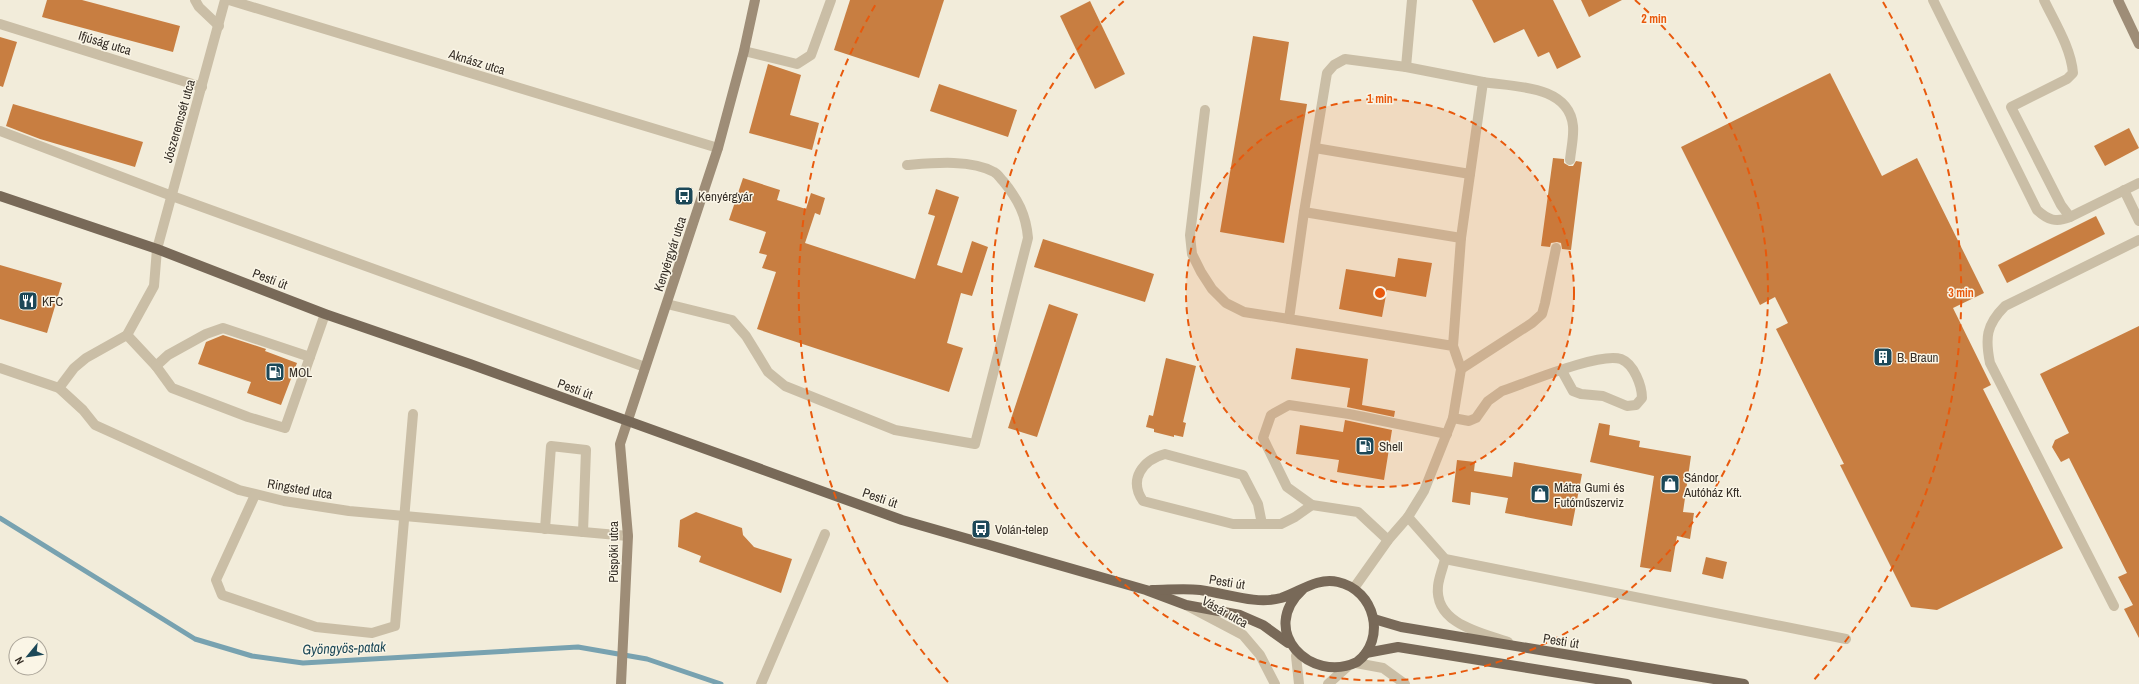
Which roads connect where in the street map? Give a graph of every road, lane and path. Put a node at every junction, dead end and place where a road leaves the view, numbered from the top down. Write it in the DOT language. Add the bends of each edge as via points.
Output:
graph roads {
  1 [pos="196,0"];
  2 [pos="225,0"];
  3 [pos="229,0"];
  4 [pos="755,0"];
  5 [pos="831,0"];
  6 [pos="1412,0"];
  7 [pos="1933,0"];
  8 [pos="2044,0"];
  9 [pos="2118,0"];
  10 [pos="0,24"];
  11 [pos="219,26"];
  12 [pos="2139,44"];
  13 [pos="744,51"];
  14 [pos="1406,67"];
  15 [pos="1483,82"];
  16 [pos="202,87"];
  17 [pos="1205,110"];
  18 [pos="0,131"];
  19 [pos="718,148"];
  20 [pos="1315,148"];
  21 [pos="1570,160"];
  22 [pos="906,165"];
  23 [pos="1470,174"];
  24 [pos="2139,183"];
  25 [pos="2124,190"];
  26 [pos="0,196"];
  27 [pos="172,196"];
  28 [pos="1304,212"];
  29 [pos="2070,217"];
  30 [pos="2139,221"];
  31 [pos="1460,238"];
  32 [pos="2139,240"];
  33 [pos="1556,248"];
  34 [pos="157,249"];
  35 [pos="667,304"];
  36 [pos="325,314"];
  37 [pos="1289,319"];
  38 [pos="127,335"];
  39 [pos="1453,346"];
  40 [pos="310,357"];
  41 [pos="156,366"];
  42 [pos="645,367"];
  43 [pos="0,368"];
  44 [pos="1461,369"];
  45 [pos="1562,371"];
  46 [pos="59,388"];
  47 [pos="412,414"];
  48 [pos="1453,418"];
  49 [pos="628,421"];
  50 [pos="1447,434"];
  51 [pos="255,495"];
  52 [pos="1312,505"];
  53 [pos="403,515"];
  54 [pos="1408,517"];
  55 [pos="1262,524"];
  56 [pos="545,529"];
  57 [pos="583,532"];
  58 [pos="825,534"];
  59 [pos="628,536"];
  60 [pos="1388,540"];
  61 [pos="1445,559"];
  62 [pos="1354,588"];
  63 [pos="1146,590"];
  64 [pos="1303,590"];
  65 [pos="1186,605"];
  66 [pos="2114,606"];
  67 [pos="1374,619"];
  68 [pos="1846,639"];
  69 [pos="1288,643"];
  70 [pos="1525,648"];
  71 [pos="1366,652"];
  72 [pos="1296,656"];
  73 [pos="1351,665"];
  74 [pos="621,681"];
  75 [pos="761,681"];
  76 [pos="1274,684"];
  77 [pos="1299,684"];
  78 [pos="1328,684"];
  79 [pos="1404,684"];
  80 [pos="1627,684"];
  81 [pos="1744,684"];
  1 -- 11 [label="street" via="199,7"];
  2 -- 11 [label="street, Jószerencsét utca"];
  3 -- 19 [label="street, Aknász utca"];
  4 -- 13 [label="street, Kenyérgyár utca"];
  5 -- 13 [label="street" via="811,55 797,64"];
  6 -- 14 [label="street"];
  7 -- 29 [label="street" via="2037,210 2044,217 2054,221"];
  8 -- 29 [label="street" via="2065,44 2073,73 2067,79 2011,107 2061,205"];
  9 -- 12 [label="street"];
  10 -- 16 [label="street, Ifjúság utca"];
  11 -- 16 [label="street, Jószerencsét utca"];
  13 -- 19 [label="street, Kenyérgyár utca"];
  14 -- 15 [label="street"];
  14 -- 20 [label="street" via="1345,59 1334,65 1327,73"];
  15 -- 21 [label="street" via="1550,94 1561,101 1569,111 1573,126"];
  15 -- 23 [label="street"];
  16 -- 27 [label="street, Jószerencsét utca"];
  17 -- 37 [label="street" via="1190,235 1192,254 1212,289 1226,302 1244,312"];
  18 -- 27 [label="street"];
  19 -- 35 [label="street, Kenyérgyár utca"];
  20 -- 23 [label="street"];
  20 -- 28 [label="street"];
  22 -- 35 [label="street" via="943,162 995,172 1020,204 1026,219 1028,238 975,444 895,430 785,386 768,372 746,336 732,320"];
  23 -- 31 [label="street"];
  24 -- 25 [label="street"];
  25 -- 29 [label="street"];
  25 -- 30 [label="street"];
  26 -- 34 [label="main road, Pesti út"];
  27 -- 34 [label="street, Jószerencsét utca"];
  27 -- 42 [label="street"];
  28 -- 31 [label="street"];
  28 -- 37 [label="street"];
  31 -- 39 [label="street"];
  32 -- 66 [label="street" via="2004,306 1993,318 1988,334 1990,364"];
  33 -- 44 [label="street" via="1542,314"];
  34 -- 36 [label="main road, Pesti út"];
  34 -- 38 [label="street, Jószerencsét utca" via="154,286"];
  35 -- 42 [label="street, Kenyérgyár utca"];
  36 -- 40 [label="street"];
  36 -- 49 [label="main road, Pesti út"];
  37 -- 39 [label="street"];
  38 -- 41 [label="street"];
  38 -- 46 [label="street" via="86,358 74,368"];
  39 -- 44 [label="street"];
  40 -- 41 [label="street" via="223,328 168,355"];
  40 -- 41 [label="street" via="285,428 172,388"];
  42 -- 49 [label="street, Kenyérgyár utca"];
  43 -- 46 [label="street, Ringsted utca"];
  44 -- 48 [label="street"];
  45 -- 45 [label="street" via="1573,391 1581,394 1603,396 1627,406 1636,405 1642,398 1642,389 1630,367 1622,360 1610,358 1586,362"];
  45 -- 48 [label="street" via="1494,396 1476,418 1469,421"];
  46 -- 51 [label="street, Ringsted utca" via="95,425"];
  47 -- 53 [label="street"];
  48 -- 50 [label="street"];
  49 -- 59 [label="street, Püspöki utca" via="620,444"];
  49 -- 63 [label="main road, Pesti út" via="902,520"];
  50 -- 52 [label="street" via="1289,405 1271,415 1263,438 1287,487"];
  50 -- 54 [label="street" via="1424,491"];
  51 -- 53 [label="street, Ringsted utca" via="348,511"];
  51 -- 53 [label="street" via="216,580 222,595 316,627 372,633 395,626"];
  52 -- 55 [label="street" via="1281,524"];
  52 -- 60 [label="street" via="1358,512"];
  53 -- 56 [label="street, Ringsted utca"];
  54 -- 60 [label="street"];
  54 -- 61 [label="street"];
  55 -- 55 [label="street" via="1233,524 1143,501 1136,485 1138,477 1147,462 1165,454 1243,475 1258,504"];
  56 -- 57 [label="street, Ringsted utca"];
  56 -- 57 [label="street" via="551,446 586,450"];
  57 -- 59 [label="street, Ringsted utca"];
  58 -- 75 [label="street"];
  59 -- 74 [label="street, Püspöki utca"];
  60 -- 62 [label="street"];
  61 -- 68 [label="street"];
  61 -- 70 [label="street" via="1438,588 1442,607 1455,623"];
  62 -- 64 [label="main road, Pesti út" via="1328,581 1315,583"];
  62 -- 67 [label="main road, Pesti út" via="1367,601"];
  63 -- 64 [label="main road, Pesti út" via="1198,590 1258,600 1280,598"];
  63 -- 65 [label="main road, Pesti út"];
  64 -- 69 [label="main road, Pesti út" via="1287,611 1284,628"];
  65 -- 69 [label="main road, Pesti út" via="1240,615 1263,625"];
  65 -- 76 [label="street, Vásár utca" via="1243,635 1260,655"];
  67 -- 70 [label="main road, Pesti út" via="1401,627"];
  67 -- 71 [label="main road, Pesti út" via="1373,636"];
  69 -- 72 [label="main road, Pesti út"];
  70 -- 81 [label="main road, Pesti út"];
  71 -- 73 [label="main road, Pesti út"];
  71 -- 80 [label="main road" via="1398,647"];
  72 -- 73 [label="main road, Pesti út" via="1316,669 1326,671"];
  72 -- 77 [label="street"];
  73 -- 78 [label="street"];
  73 -- 79 [label="street" via="1383,668"];
}
